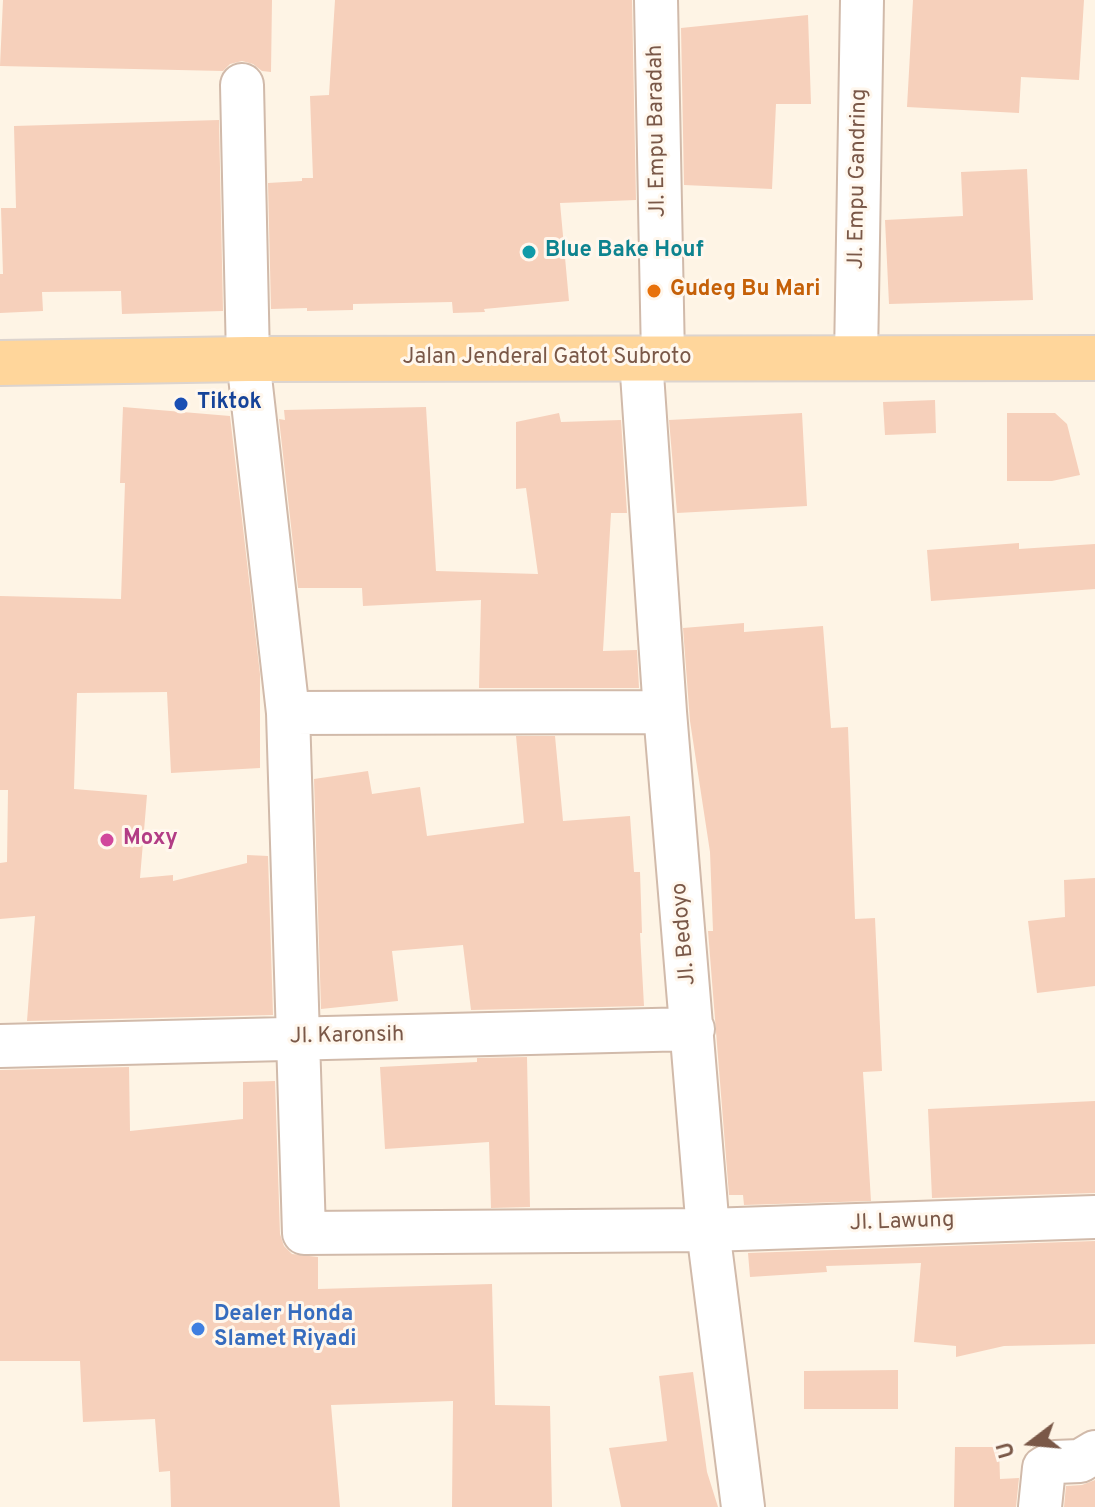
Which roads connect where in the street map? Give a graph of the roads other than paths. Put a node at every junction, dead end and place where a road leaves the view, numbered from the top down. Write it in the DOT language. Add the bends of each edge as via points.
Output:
graph roads {
  1 [pos="656,0"];
  2 [pos="862,0"];
  3 [pos="242,85"];
  4 [pos="652,358"];
  5 [pos="856,358"];
  6 [pos="1095,358"];
  7 [pos="248,359"];
  8 [pos="0,363"];
  9 [pos="665,712"];
  10 [pos="288,713"];
  11 [pos="693,1029"];
  12 [pos="298,1039"];
  13 [pos="0,1046"];
  14 [pos="1095,1217"];
  15 [pos="708,1230"];
  16 [pos="1095,1452"];
  17 [pos="743,1507"];
  18 [pos="1040,1507"];
  1 -- 4 [label="street, Jl. Empu Baradah"];
  2 -- 5 [label="street, Jl. Empu Gandring"];
  3 -- 7 [label="street"];
  4 -- 5 [label="main road, Jalan Jenderal Gatot Subroto"];
  4 -- 7 [label="main road, Jalan Jenderal Gatot Subroto"];
  4 -- 9 [label="street, Jl. Bedoyo"];
  5 -- 6 [label="main road, Jalan Jenderal Gatot Subroto"];
  7 -- 8 [label="main road, Jalan Jenderal Gatot Subroto"];
  7 -- 10 [label="street"];
  9 -- 10 [label="street"];
  9 -- 11 [label="street, Jl. Bedoyo"];
  10 -- 12 [label="street"];
  11 -- 12 [label="street, Jl. Karonsih"];
  11 -- 15 [label="street, Jl. Bedoyo"];
  12 -- 13 [label="street, Jl. Karonsih"];
  12 -- 15 [label="street, Jl. Lawung" via="304,1233"];
  14 -- 15 [label="street, Jl. Lawung"];
  15 -- 17 [label="street, Jl. Bedoyo"];
  16 -- 18 [label="street" via="1080,1461 1044,1468"];
}
